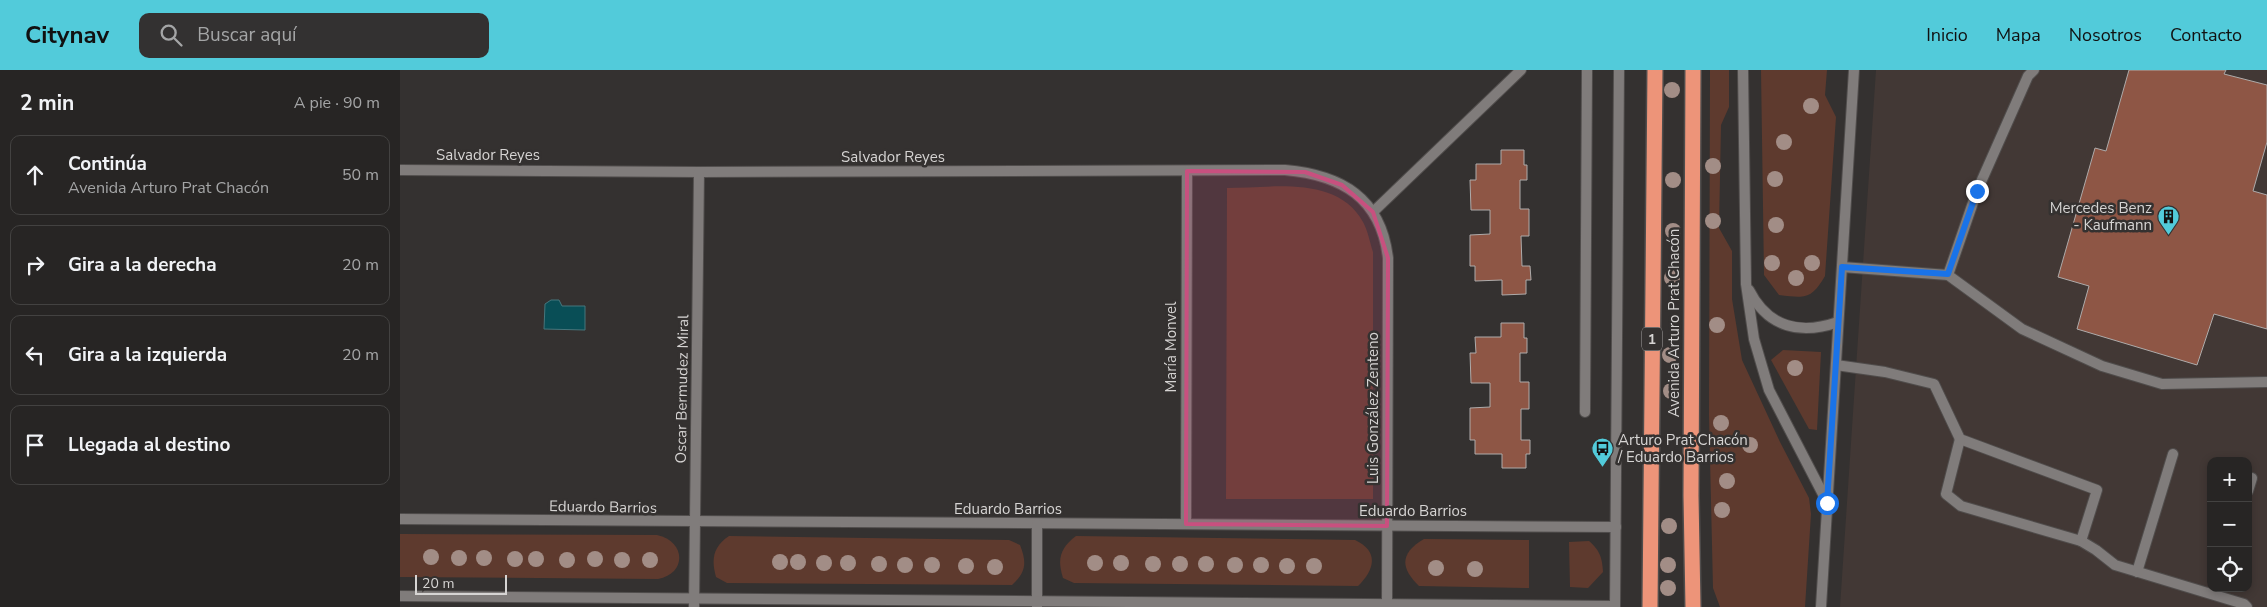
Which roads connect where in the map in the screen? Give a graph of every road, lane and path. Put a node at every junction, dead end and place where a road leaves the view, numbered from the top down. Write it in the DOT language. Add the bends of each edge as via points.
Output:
graph roads {
  1 [pos="1521,70"];
  2 [pos="1587,70"];
  3 [pos="1619,70"];
  4 [pos="1655,70"];
  5 [pos="1693,70"];
  6 [pos="1743,70"];
  7 [pos="1854,70"];
  8 [pos="2034,70"];
  9 [pos="400,170"];
  10 [pos="1187,171"];
  11 [pos="699,172"];
  12 [pos="1373,212"];
  13 [pos="1842,267"];
  14 [pos="1948,274"];
  15 [pos="1746,284"];
  16 [pos="1838,322"];
  17 [pos="1836,364"];
  18 [pos="2267,382"];
  19 [pos="1585,412"];
  20 [pos="1960,439"];
  21 [pos="2173,454"];
  22 [pos="1827,503"];
  23 [pos="400,519"];
  24 [pos="695,522"];
  25 [pos="1037,524"];
  26 [pos="1186,524"];
  27 [pos="1387,526"];
  28 [pos="1616,527"];
  29 [pos="2081,542"];
  30 [pos="2137,572"];
  31 [pos="2207,590"];
  32 [pos="2217,592"];
  33 [pos="400,596"];
  34 [pos="694,603"];
  35 [pos="1037,604"];
  36 [pos="1387,606"];
  37 [pos="1614,606"];
  38 [pos="1650,607"];
  39 [pos="1693,607"];
  40 [pos="1820,607"];
  41 [pos="2247,607"];
  1 -- 12 [label="street"];
  2 -- 19 [label="street"];
  3 -- 28 [label="street"];
  4 -- 38 [label="highway, Avenida Arturo Prat Chacón / 1"];
  5 -- 39 [label="highway, Avenida Arturo Prat Chacón"];
  6 -- 15 [label="street"];
  7 -- 13 [label="street"];
  8 -- 14 [label="street" via="2028,76 1977,191"];
  9 -- 11 [label="street, Salvador Reyes"];
  10 -- 11 [label="street, Salvador Reyes"];
  10 -- 12 [label="street, Salvador Reyes" via="1305,172 1354,192"];
  10 -- 26 [label="street, María Monvel"];
  11 -- 24 [label="street, Oscar Bermudez Miral"];
  12 -- 27 [label="street, Luis González Zenteno" via="1384,234 1388,258"];
  13 -- 14 [label="street"];
  13 -- 16 [label="street"];
  14 -- 18 [label="street" via="2022,329 2102,366 2162,384"];
  15 -- 16 [label="street" via="1764,312 1778,322 1809,329"];
  15 -- 22 [label="street" via="1754,339 1769,390"];
  16 -- 17 [label="street"];
  17 -- 20 [label="street" via="1934,384"];
  17 -- 22 [label="street"];
  20 -- 29 [label="street" via="1946,494 1961,506"];
  20 -- 29 [label="street" via="2098,490"];
  21 -- 30 [label="street"];
  22 -- 40 [label="street"];
  23 -- 24 [label="street, Eduardo Barrios"];
  24 -- 25 [label="street, Eduardo Barrios"];
  24 -- 34 [label="street, Oscar Bermudez Miral"];
  25 -- 26 [label="street, Eduardo Barrios"];
  25 -- 35 [label="street"];
  26 -- 27 [label="street, Eduardo Barrios"];
  27 -- 28 [label="street, Eduardo Barrios"];
  27 -- 36 [label="street, Luis González Zenteno"];
  28 -- 37 [label="street"];
  29 -- 30 [label="street" via="2115,566"];
  30 -- 31 [label="street"];
  32 -- 41 [label="street"];
  33 -- 34 [label="street"];
  34 -- 35 [label="street"];
  35 -- 36 [label="street"];
  36 -- 37 [label="street"];
}
